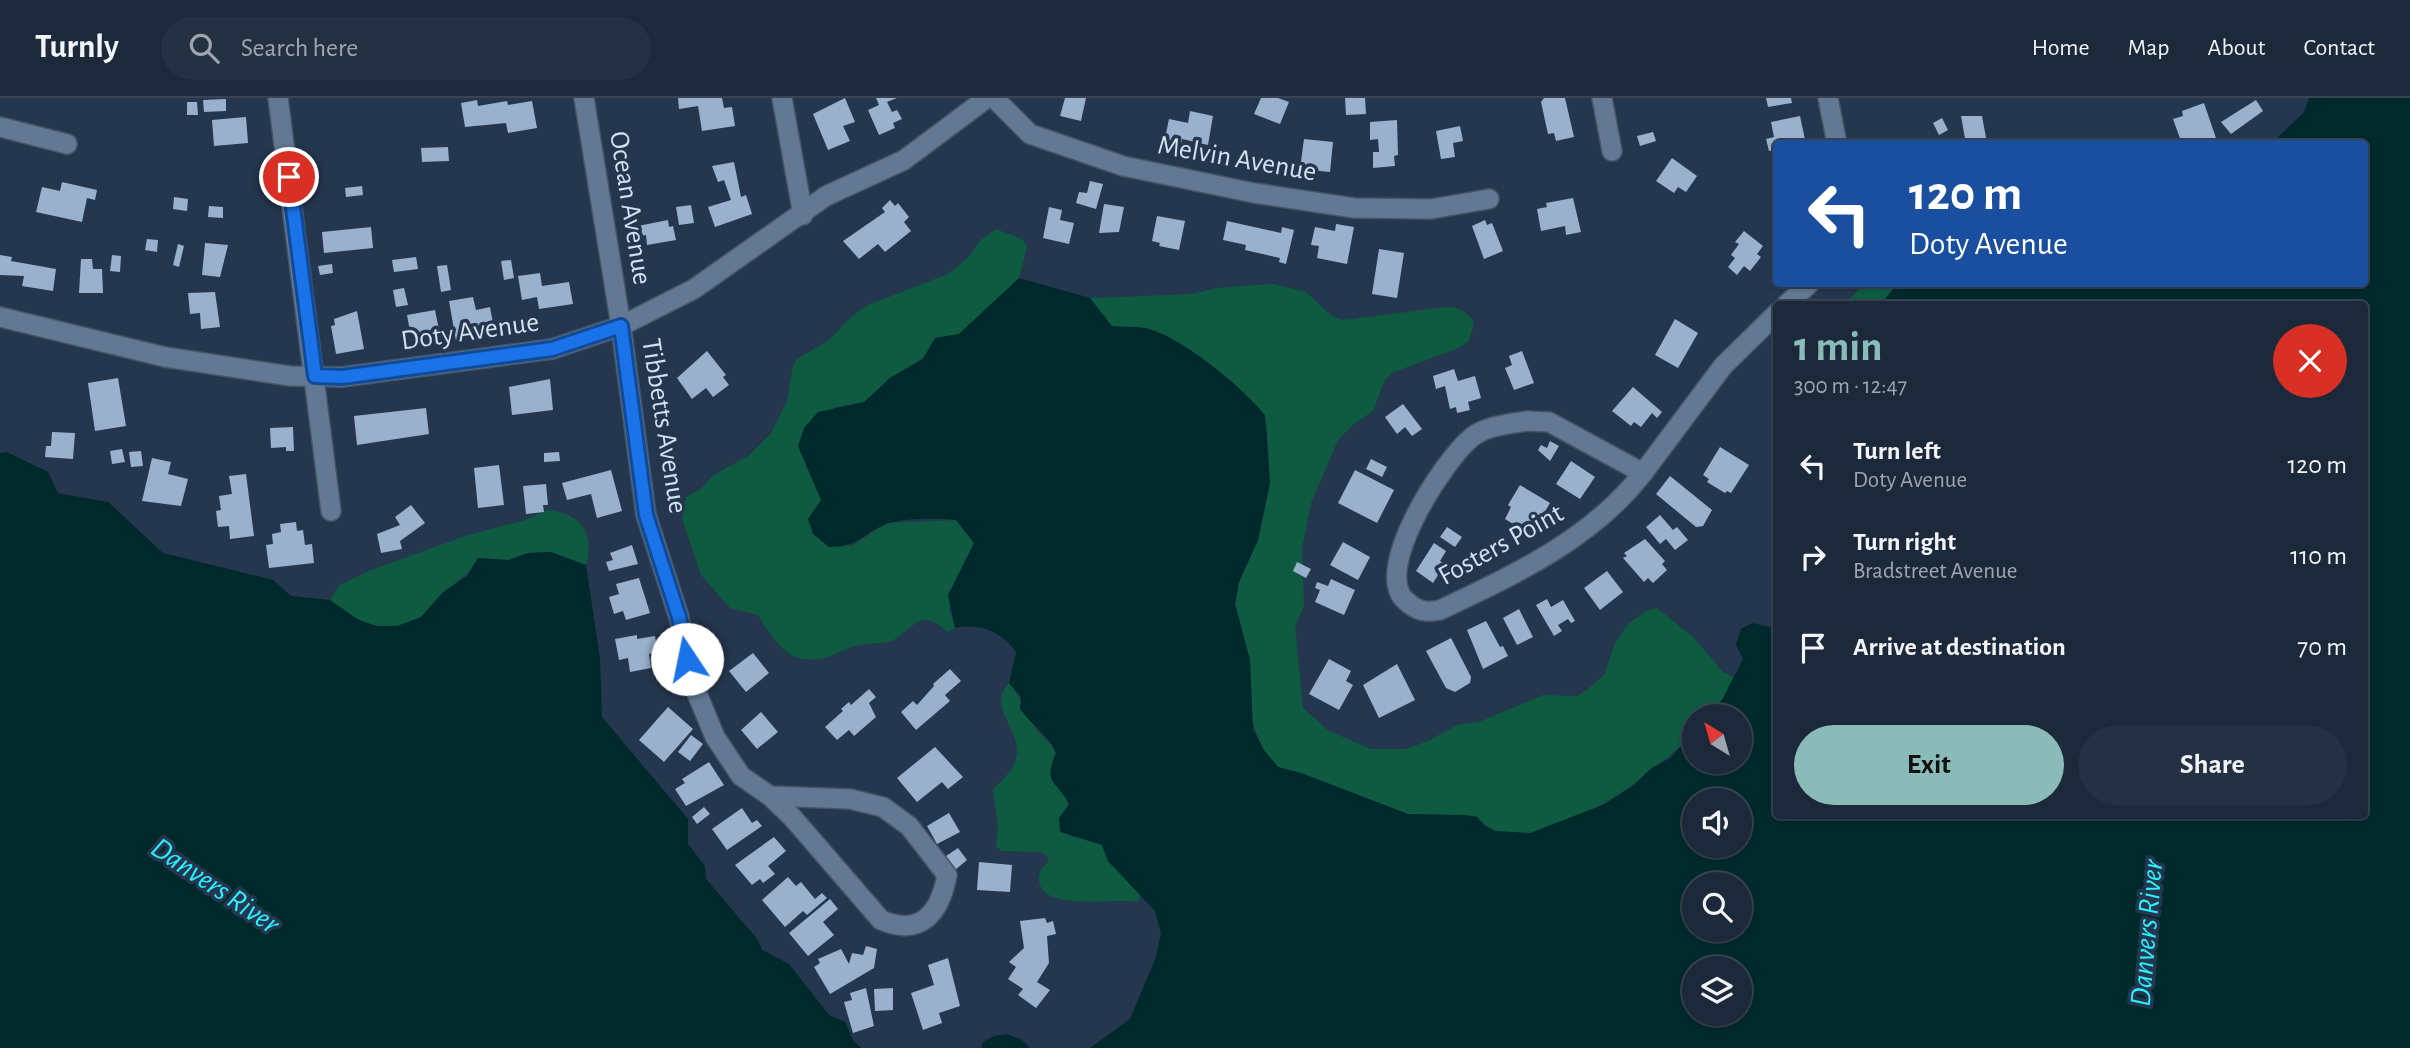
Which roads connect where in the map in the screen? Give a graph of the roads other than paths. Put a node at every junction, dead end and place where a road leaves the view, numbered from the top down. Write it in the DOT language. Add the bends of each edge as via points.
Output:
graph roads {
  1 [pos="278,98"];
  2 [pos="584,98"];
  3 [pos="782,98"];
  4 [pos="987,98"];
  5 [pos="995,98"];
  6 [pos="1602,98"];
  7 [pos="1828,98"];
  8 [pos="0,127"];
  9 [pos="1837,140"];
  10 [pos="67,144"];
  11 [pos="1612,151"];
  12 [pos="1489,199"];
  13 [pos="803,215"];
  14 [pos="1806,287"];
  15 [pos="1790,301"];
  16 [pos="0,317"];
  17 [pos="1773,317"];
  18 [pos="621,326"];
  19 [pos="315,376"];
  20 [pos="1643,473"];
  21 [pos="331,511"];
  22 [pos="770,796"];
  1 -- 19 [label="street"];
  2 -- 18 [label="street, Ocean Avenue"];
  3 -- 13 [label="street"];
  4 -- 13 [label="street, Doty Avenue" via="904,160 826,196"];
  5 -- 12 [label="street, Melvin Avenue" via="1030,134 1123,166 1254,193 1354,208 1430,209"];
  6 -- 11 [label="street"];
  7 -- 9 [label="street"];
  8 -- 10 [label="street"];
  13 -- 18 [label="street, Doty Avenue" via="694,289"];
  14 -- 15 [label="street"];
  16 -- 19 [label="street, Doty Avenue" via="165,357"];
  17 -- 20 [label="street, Fosters Point" via="1723,366"];
  18 -- 19 [label="street, Doty Avenue" via="552,349 342,377"];
  18 -- 22 [label="street, Tibbetts Avenue" via="646,515 679,617 691,679 721,747 741,776"];
  19 -- 21 [label="street"];
  20 -- 20 [label="street, Fosters Point" via="1604,516 1570,542 1492,585 1427,612 1402,598 1397,582 1400,556 1415,517 1448,462 1472,436 1527,421 1549,422"];
  22 -- 22 [label="street, Tibbetts Avenue" via="850,799 883,807 909,826 947,875 934,914 918,923 895,926 881,920"];
}
